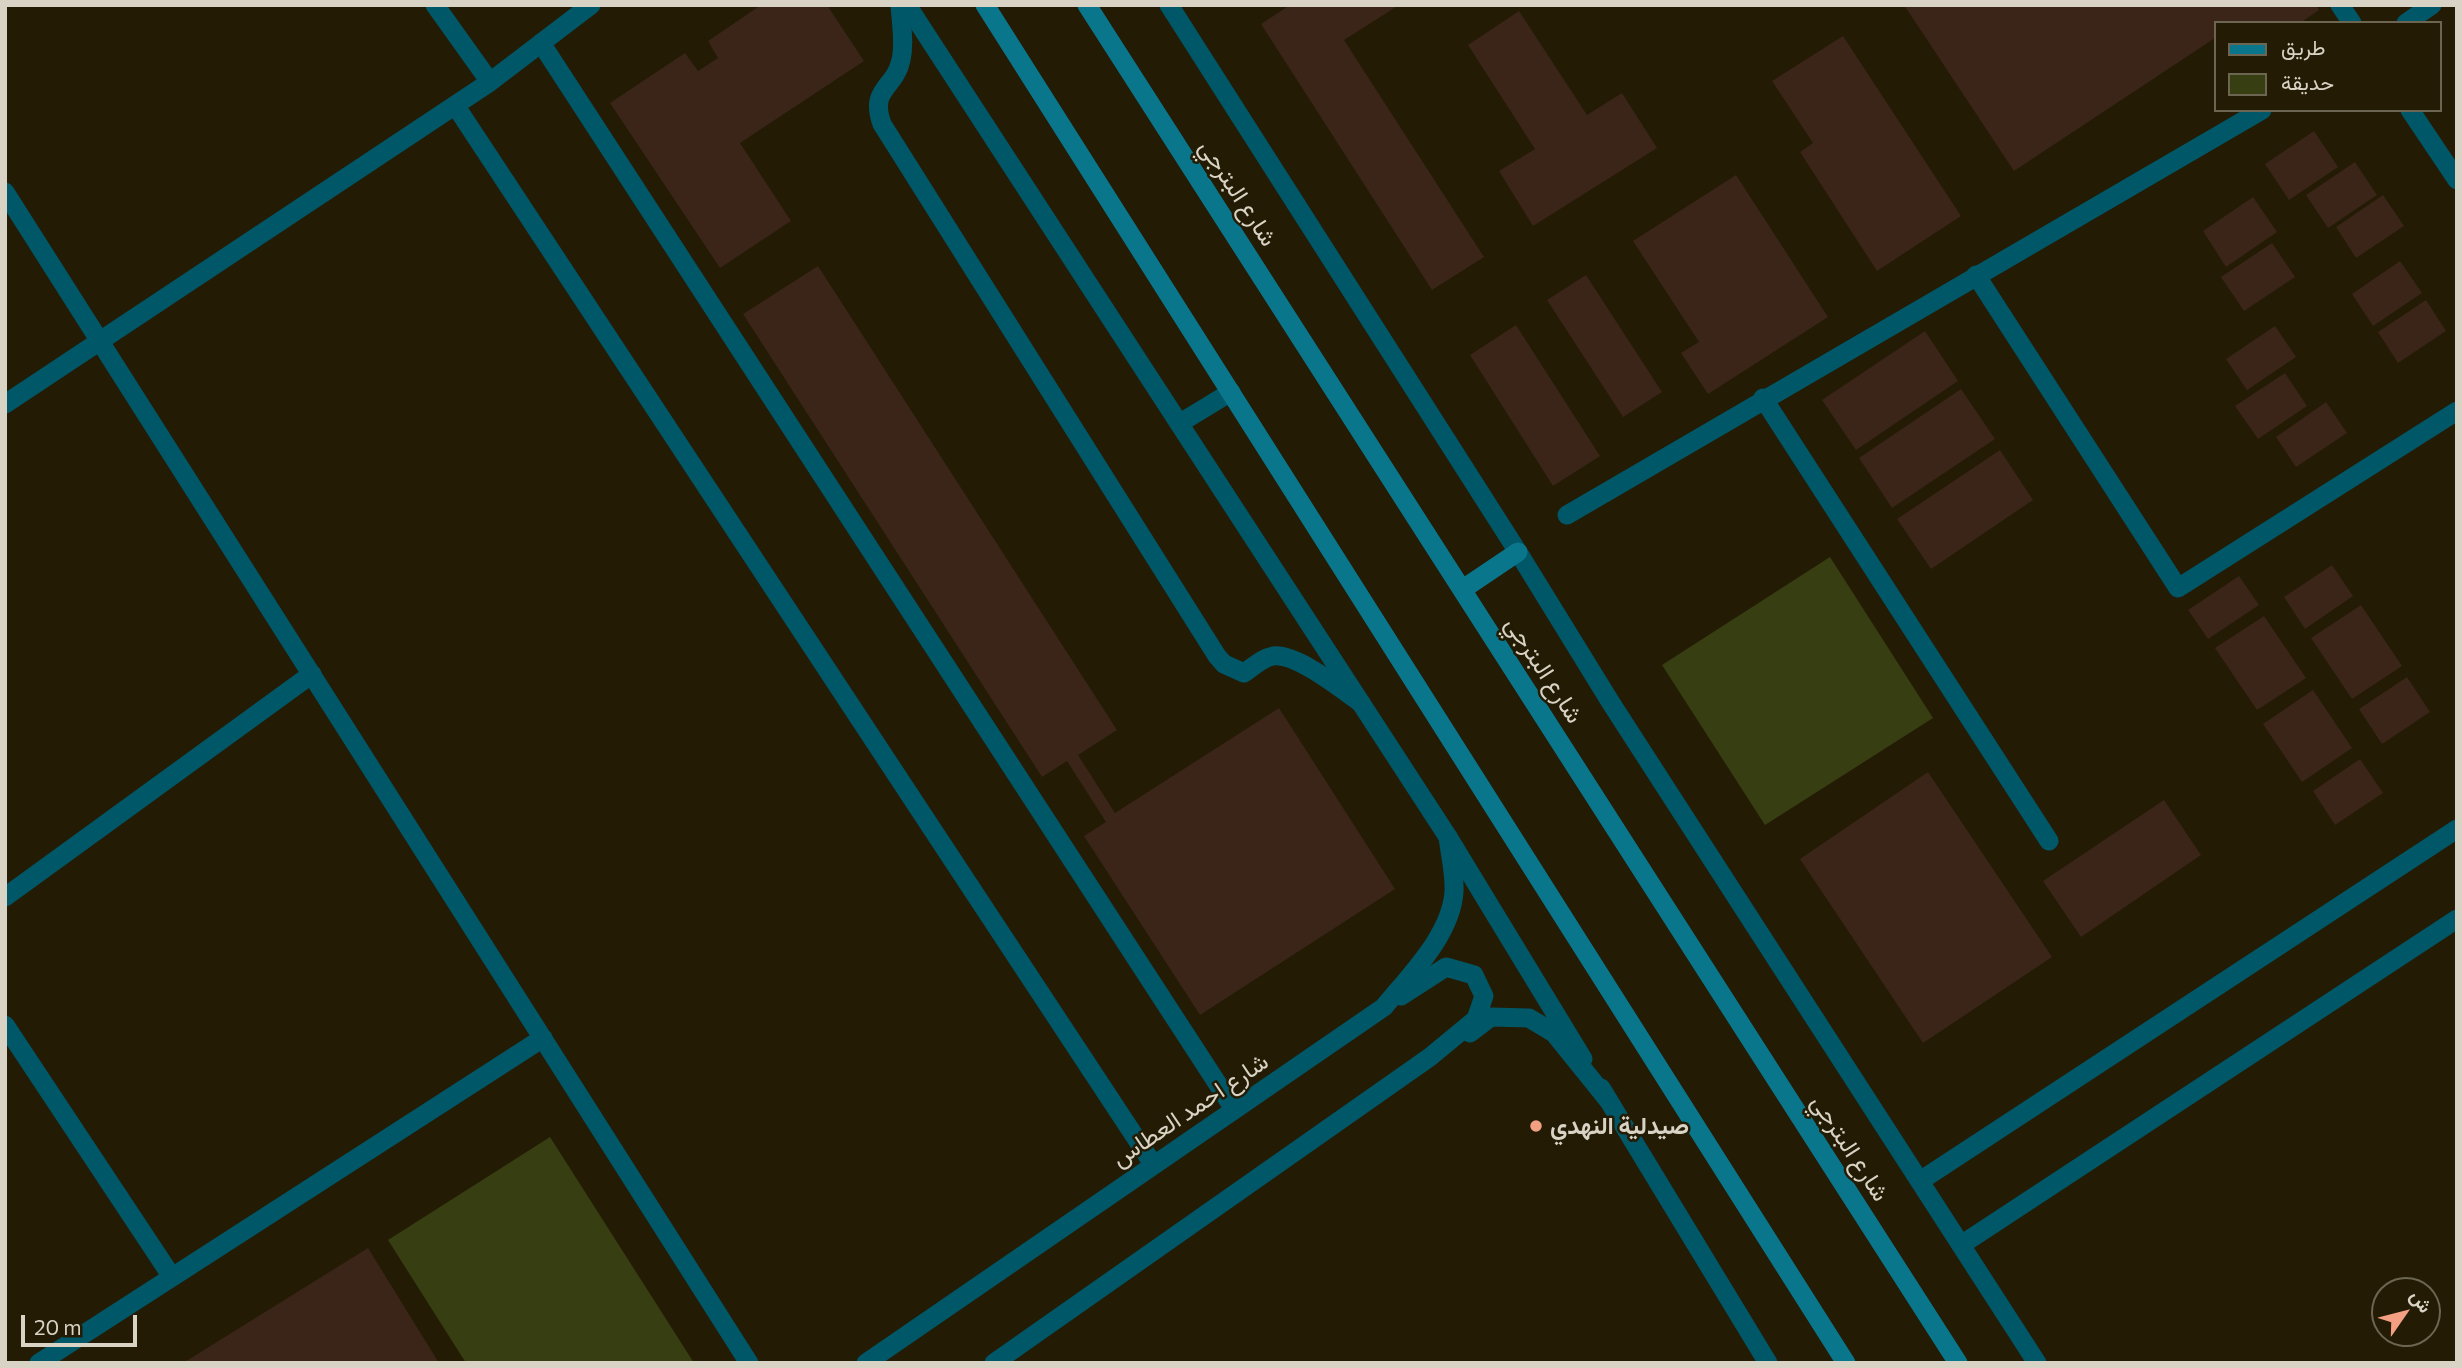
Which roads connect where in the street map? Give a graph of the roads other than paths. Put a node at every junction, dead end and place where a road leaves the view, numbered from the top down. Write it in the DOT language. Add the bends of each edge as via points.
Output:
graph roads {
  1 [pos="435,5"];
  2 [pos="590,5"];
  3 [pos="900,5"];
  4 [pos="907,5"];
  5 [pos="985,5"];
  6 [pos="1087,5"];
  7 [pos="1169,5"];
  8 [pos="2340,5"];
  9 [pos="2432,5"];
  10 [pos="2351,21"];
  11 [pos="2409,21"];
  12 [pos="541,43"];
  13 [pos="490,82"];
  14 [pos="455,105"];
  15 [pos="2259,112"];
  16 [pos="2411,112"];
  17 [pos="2457,180"];
  18 [pos="5,192"];
  19 [pos="1976,275"];
  20 [pos="101,340"];
  21 [pos="1231,392"];
  22 [pos="1763,398"];
  23 [pos="5,404"];
  24 [pos="2457,411"];
  25 [pos="1180,423"];
  26 [pos="1567,515"];
  27 [pos="1518,552"];
  28 [pos="1463,589"];
  29 [pos="312,674"];
  30 [pos="1362,704"];
  31 [pos="2457,829"];
  32 [pos="1448,837"];
  33 [pos="2049,841"];
  34 [pos="5,897"];
  35 [pos="2457,919"];
  36 [pos="1384,1007"];
  37 [pos="5,1025"];
  38 [pos="543,1038"];
  39 [pos="1430,1057"];
  40 [pos="1608,1100"];
  41 [pos="1234,1109"];
  42 [pos="1153,1164"];
  43 [pos="1920,1181"];
  44 [pos="1961,1245"];
  45 [pos="172,1277"];
  46 [pos="39,1363"];
  47 [pos="749,1363"];
  48 [pos="866,1363"];
  49 [pos="994,1363"];
  50 [pos="1768,1363"];
  51 [pos="1846,1363"];
  52 [pos="1958,1363"];
  53 [pos="2037,1363"];
  1 -- 13 [label="street"];
  2 -- 12 [label="street"];
  3 -- 30 [label="street" via="902,51 900,64 878,97 882,124 1217,656 1244,673 1274,656 1285,658"];
  4 -- 25 [label="street"];
  5 -- 21 [label="main road"];
  6 -- 28 [label="main road, شارع البترجي"];
  7 -- 27 [label="street, شارع البترجي"];
  8 -- 10 [label="street"];
  9 -- 11 [label="street"];
  12 -- 13 [label="street"];
  12 -- 41 [label="street"];
  13 -- 14 [label="street"];
  14 -- 20 [label="street"];
  14 -- 42 [label="street"];
  15 -- 19 [label="street"];
  16 -- 17 [label="street"];
  18 -- 20 [label="street"];
  19 -- 22 [label="street"];
  19 -- 24 [label="street" via="2178,588"];
  20 -- 23 [label="street"];
  20 -- 29 [label="street"];
  21 -- 25 [label="street"];
  21 -- 51 [label="main road"];
  22 -- 26 [label="street"];
  22 -- 33 [label="street"];
  25 -- 30 [label="street"];
  27 -- 28 [label="main road"];
  27 -- 43 [label="street, شارع البترجي"];
  28 -- 52 [label="main road, شارع البترجي"];
  29 -- 34 [label="street"];
  29 -- 38 [label="street"];
  30 -- 32 [label="street"];
  31 -- 43 [label="street"];
  32 -- 36 [label="street, شارع احمد العطاس" via="1454,892 1446,923"];
  32 -- 40 [label="street"];
  35 -- 44 [label="street"];
  36 -- 39 [label="street" via="1446,967 1474,975 1484,996 1476,1019"];
  36 -- 41 [label="street, شارع احمد العطاس"];
  37 -- 45 [label="street"];
  38 -- 45 [label="street"];
  38 -- 47 [label="street"];
  39 -- 40 [label="street" via="1491,1017 1529,1018 1554,1033"];
  39 -- 49 [label="street"];
  40 -- 50 [label="street"];
  41 -- 42 [label="street, شارع احمد العطاس"];
  42 -- 48 [label="street, شارع احمد العطاس"];
  43 -- 44 [label="street, شارع البترجي"];
  44 -- 53 [label="street, شارع البترجي"];
  45 -- 46 [label="street"];
}
